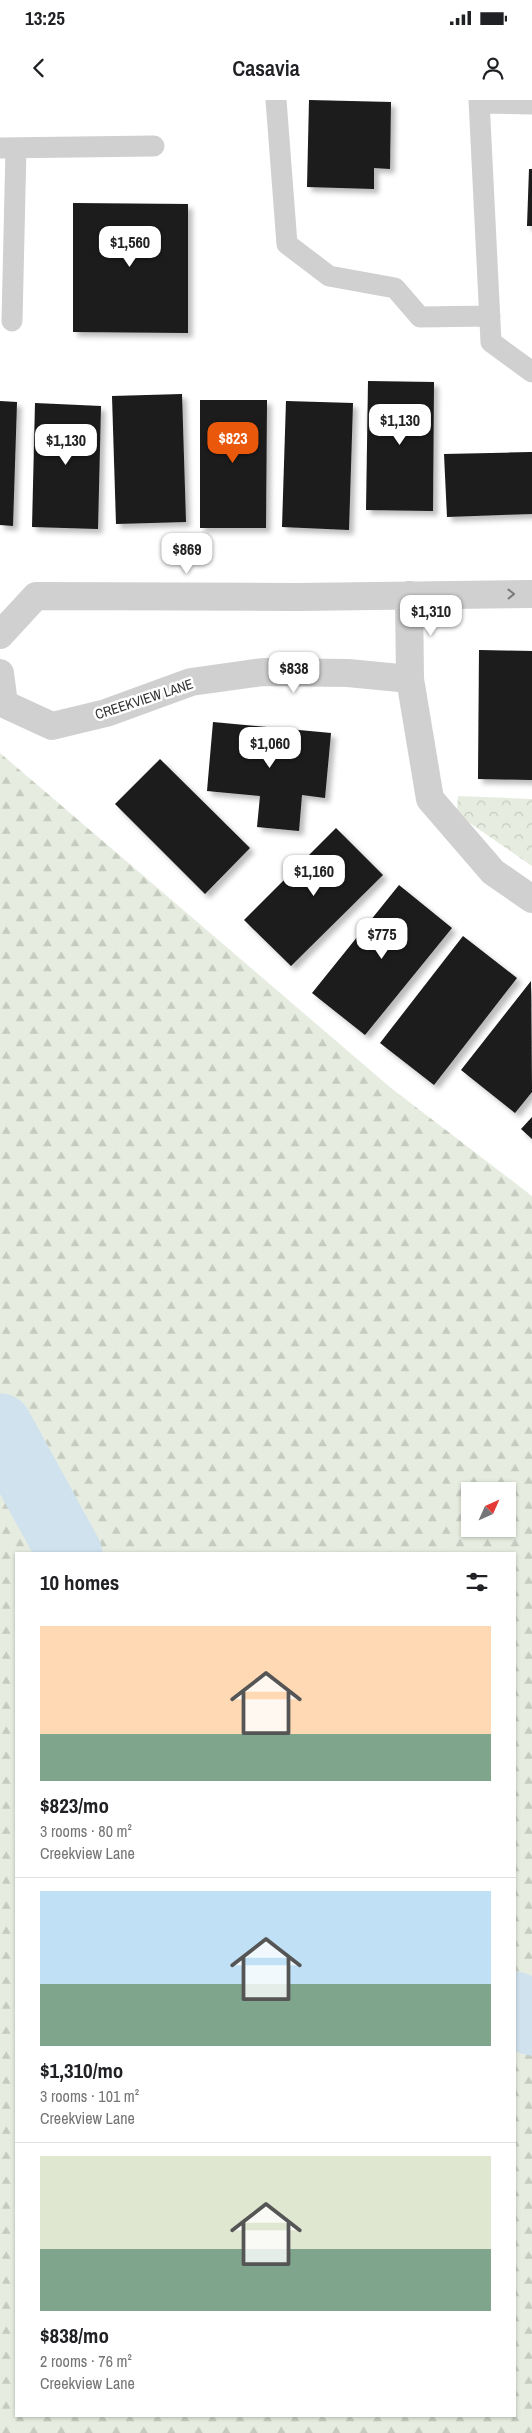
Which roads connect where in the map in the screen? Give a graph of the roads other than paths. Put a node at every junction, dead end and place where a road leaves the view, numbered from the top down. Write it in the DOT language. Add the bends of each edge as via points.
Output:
graph roads {
  1 [pos="276,100"];
  2 [pos="479,102"];
  3 [pos="532,104"];
  4 [pos="154,146"];
  5 [pos="8,148"];
  6 [pos="490,316"];
  7 [pos="12,321"];
  8 [pos="532,372"];
  9 [pos="532,594"];
  10 [pos="409,595"];
  11 [pos="0,635"];
  12 [pos="0,673"];
  13 [pos="410,679"];
  14 [pos="532,899"];
  1 -- 6 [label="lane" via="287,244 329,276 395,288 420,317"];
  2 -- 3 [label="lane"];
  2 -- 6 [label="lane"];
  4 -- 5 [label="lane"];
  5 -- 7 [label="lane"];
  6 -- 8 [label="lane" via="492,342"];
  10 -- 9 [label="street, one-way"];
  10 -- 11 [label="street" via="36,596"];
  10 -- 13 [label="street"];
  12 -- 13 [label="street, CREEKVIEW LANE" via="4,704 52,726 106,713 191,682 263,672 348,672"];
  13 -- 14 [label="street" via="430,799 493,872"];
}
